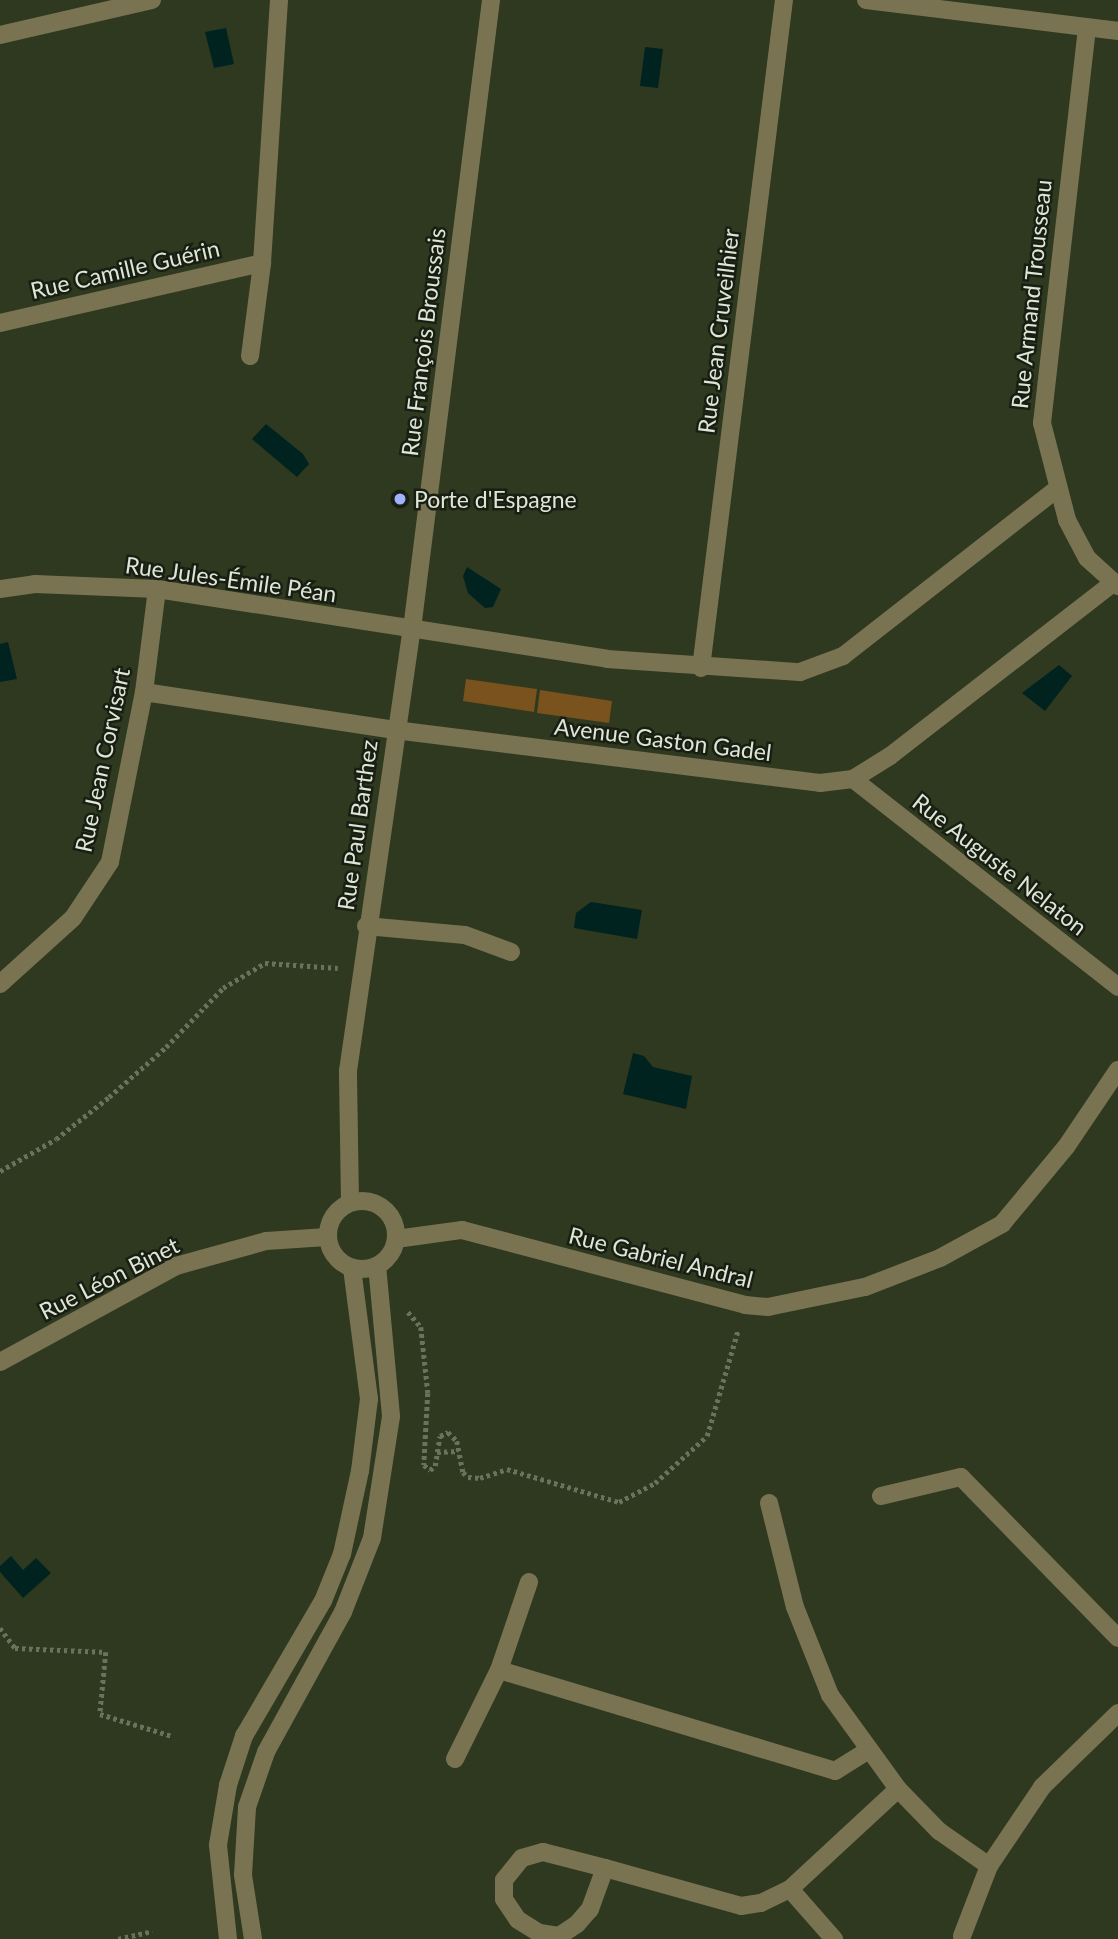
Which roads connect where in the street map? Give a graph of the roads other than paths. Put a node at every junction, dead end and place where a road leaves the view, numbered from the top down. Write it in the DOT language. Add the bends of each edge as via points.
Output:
graph roads {
  1 [pos="152,0"];
  2 [pos="279,0"];
  3 [pos="491,0"];
  4 [pos="784,0"];
  5 [pos="866,0"];
  6 [pos="1087,28"];
  7 [pos="1118,31"];
  8 [pos="0,35"];
  9 [pos="262,262"];
  10 [pos="0,323"];
  11 [pos="250,356"];
  12 [pos="1056,489"];
  13 [pos="1116,584"];
  14 [pos="0,589"];
  15 [pos="157,589"];
  16 [pos="412,629"];
  17 [pos="701,668"];
  18 [pos="144,692"];
  19 [pos="395,730"];
  20 [pos="853,779"];
  21 [pos="366,926"];
  22 [pos="511,952"];
  23 [pos="0,984"];
  24 [pos="1118,987"];
  25 [pos="1118,1070"];
  26 [pos="350,1202"];
  27 [pos="327,1237"];
  28 [pos="396,1239"];
  29 [pos="377,1266"];
  30 [pos="352,1268"];
  31 [pos="0,1362"];
  32 [pos="881,1496"];
  33 [pos="769,1503"];
  34 [pos="529,1582"];
  35 [pos="1118,1638"];
  36 [pos="499,1670"];
  37 [pos="1118,1713"];
  38 [pos="873,1756"];
  39 [pos="455,1759"];
  40 [pos="898,1789"];
  41 [pos="989,1866"];
  42 [pos="605,1868"];
  43 [pos="790,1889"];
  44 [pos="961,1938"];
  45 [pos="228,1939"];
  46 [pos="253,1939"];
  47 [pos="834,1939"];
  1 -- 8 [label="street"];
  2 -- 9 [label="street"];
  3 -- 16 [label="street, Rue François Broussais"];
  4 -- 17 [label="street, Rue Jean Cruveilhier"];
  5 -- 6 [label="street"];
  6 -- 7 [label="street"];
  6 -- 12 [label="street, Rue Armand Trousseau" via="1042,423"];
  9 -- 10 [label="street, Rue Camille Guérin"];
  9 -- 11 [label="street"];
  12 -- 13 [label="street, Rue Armand Trousseau" via="1087,558"];
  12 -- 17 [label="street" via="844,656 800,672"];
  13 -- 20 [label="street, Avenue Gaston Gadel" via="890,756"];
  14 -- 15 [label="street, Rue Jules-Émile Péan" via="35,584"];
  15 -- 16 [label="street, Rue Jules-Émile Péan"];
  15 -- 18 [label="street, Rue Jean Corvisart"];
  16 -- 17 [label="street" via="607,659"];
  16 -- 19 [label="street, Rue François Broussais"];
  18 -- 19 [label="street, Avenue Gaston Gadel"];
  18 -- 23 [label="street, Rue Jean Corvisart" via="110,862 73,918"];
  19 -- 20 [label="street, Avenue Gaston Gadel" via="820,783"];
  19 -- 21 [label="street, Rue Paul Barthez"];
  20 -- 24 [label="street, Rue Auguste Nelaton"];
  21 -- 22 [label="street, Rue Paul Barthez" via="465,934"];
  21 -- 26 [label="street, Rue Paul Barthez" via="348,1071"];
  25 -- 28 [label="street, Rue Gabriel Andral" via="1066,1147 1002,1224 940,1258 865,1287 768,1307 745,1305 462,1230"];
  26 -- 27 [label="street" via="333,1216"];
  26 -- 28 [label="street" via="362,1200 383,1208 391,1217"];
  27 -- 30 [label="street" via="335,1256"];
  27 -- 31 [label="street, Rue Léon Binet" via="266,1241 176,1266"];
  28 -- 29 [label="street" via="387,1259"];
  29 -- 30 [label="street"];
  29 -- 46 [label="street" via="391,1416 372,1538 343,1612 266,1752 247,1807 243,1875"];
  30 -- 45 [label="street" via="369,1399 360,1471 342,1554 323,1601 244,1736 228,1785 218,1845"];
  32 -- 35 [label="street" via="961,1477"];
  33 -- 38 [label="street" via="795,1607 830,1695"];
  34 -- 36 [label="street"];
  36 -- 38 [label="street" via="835,1771"];
  36 -- 39 [label="street"];
  37 -- 41 [label="street" via="1042,1787"];
  38 -- 40 [label="street"];
  40 -- 41 [label="street" via="939,1831"];
  40 -- 43 [label="street"];
  41 -- 44 [label="street"];
  42 -- 42 [label="street" via="543,1852 522,1858 504,1880 504,1899 518,1920 539,1933 559,1936 590,1909"];
  42 -- 43 [label="street" via="741,1906 761,1903"];
  43 -- 47 [label="street"];
}
